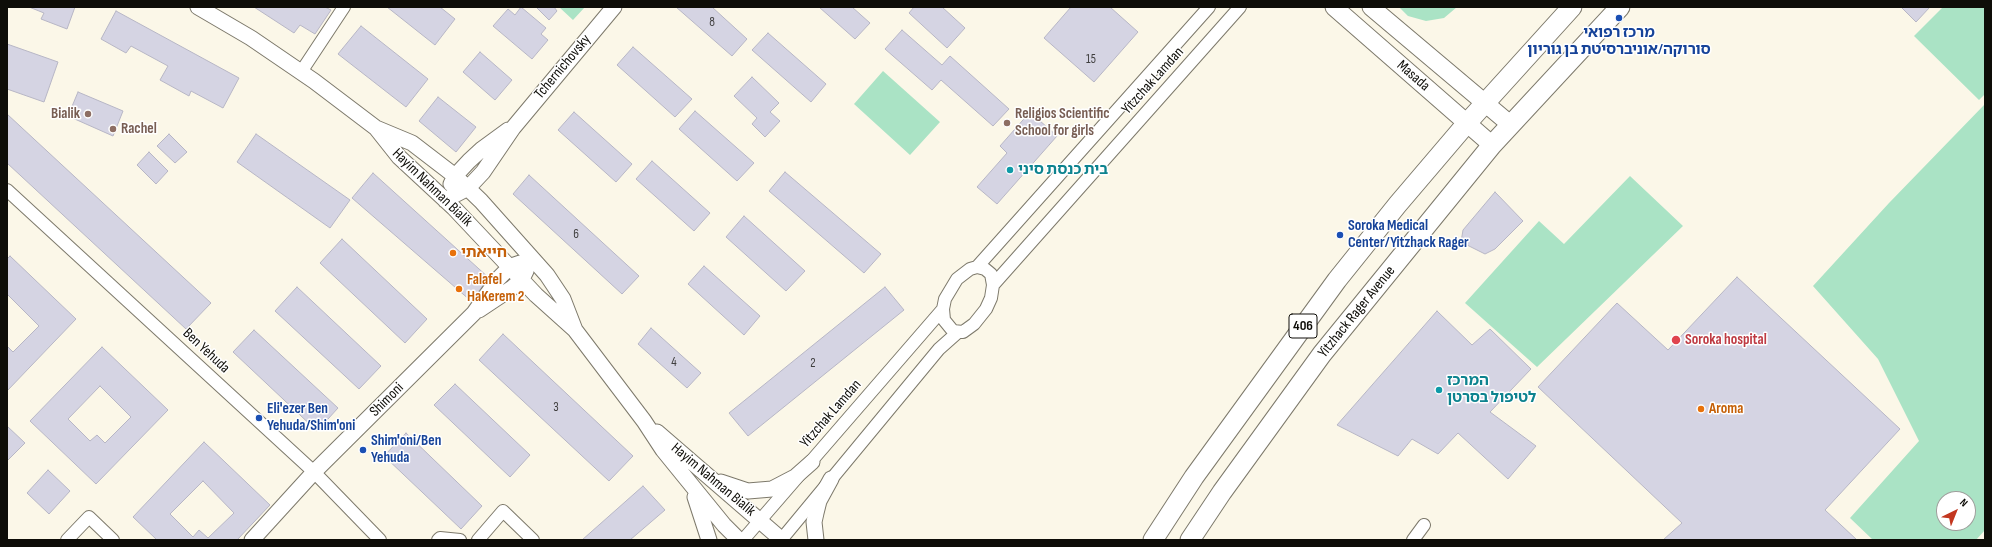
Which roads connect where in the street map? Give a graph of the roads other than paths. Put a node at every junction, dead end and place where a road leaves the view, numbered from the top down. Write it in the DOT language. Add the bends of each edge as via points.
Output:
graph roads {
  1 [pos="198,7"];
  2 [pos="344,7"];
  3 [pos="614,7"];
  4 [pos="1209,7"];
  5 [pos="1240,7"];
  6 [pos="1334,7"];
  7 [pos="1371,7"];
  8 [pos="1572,7"];
  9 [pos="1620,7"];
  10 [pos="301,72"];
  11 [pos="1485,104"];
  12 [pos="1468,123"];
  13 [pos="1511,125"];
  14 [pos="376,128"];
  15 [pos="513,128"];
  16 [pos="1492,145"];
  17 [pos="455,176"];
  18 [pos="468,188"];
  19 [pos="7,190"];
  20 [pos="445,200"];
  21 [pos="532,258"];
  22 [pos="511,266"];
  23 [pos="977,267"];
  24 [pos="522,279"];
  25 [pos="994,285"];
  26 [pos="943,309"];
  27 [pos="474,313"];
  28 [pos="575,330"];
  29 [pos="957,333"];
  30 [pos="644,421"];
  31 [pos="812,462"];
  32 [pos="314,472"];
  33 [pos="708,476"];
  34 [pos="831,479"];
  35 [pos="689,483"];
  36 [pos="761,520"];
  37 [pos="1424,525"];
  38 [pos="67,540"];
  39 [pos="113,540"];
  40 [pos="252,540"];
  41 [pos="380,540"];
  42 [pos="438,540"];
  43 [pos="460,540"];
  44 [pos="478,540"];
  45 [pos="533,540"];
  46 [pos="709,540"];
  47 [pos="739,540"];
  48 [pos="743,540"];
  49 [pos="782,540"];
  50 [pos="816,540"];
  51 [pos="1153,540"];
  52 [pos="1190,540"];
  53 [pos="1413,540"];
  1 -- 10 [label="street, Hayim Nahman Bialik" via="251,38"];
  2 -- 10 [label="street"];
  3 -- 15 [label="street, Tchernichovsky"];
  4 -- 23 [label="street, Yitzchak Lamdan"];
  5 -- 25 [label="street, Yitzchak Lamdan"];
  6 -- 12 [label="main road, Masada"];
  7 -- 11 [label="main road, Masada"];
  8 -- 11 [label="main road, 406"];
  9 -- 13 [label="main road, Yitzhack Rager Avenue / 406"];
  10 -- 14 [label="street, Hayim Nahman Bialik"];
  11 -- 12 [label="main road, 406"];
  11 -- 13 [label="main road, Masada"];
  12 -- 16 [label="main road, Masada"];
  12 -- 51 [label="main road, 406" via="1337,280 1194,477"];
  13 -- 16 [label="main road, Yitzhack Rager Avenue / 406"];
  14 -- 17 [label="street, Hayim Nahman Bialik" via="412,143"];
  14 -- 20 [label="street, Hayim Nahman Bialik" via="399,157"];
  15 -- 17 [label="street, Tchernichovsky" via="482,149"];
  15 -- 18 [label="street, Tchernichovsky" via="492,161"];
  16 -- 52 [label="main road, Yitzhack Rager Avenue / 406" via="1322,354"];
  17 -- 18 [label="street, Hayim Nahman Bialik"];
  17 -- 20 [label="street, Tchernichovsky"];
  18 -- 20 [label="street, Tchernichovsky"];
  18 -- 21 [label="street, Hayim Nahman Bialik"];
  19 -- 32 [label="street, Ben Yehuda"];
  20 -- 22 [label="street, Hayim Nahman Bialik"];
  21 -- 22 [label="street, Shimoni"];
  21 -- 24 [label="street, Shimoni"];
  21 -- 28 [label="street, Hayim Nahman Bialik" via="564,298"];
  22 -- 24 [label="street, Hayim Nahman Bialik"];
  22 -- 27 [label="street, Shimoni" via="498,279"];
  23 -- 25 [label="street" via="991,274"];
  23 -- 26 [label="street" via="957,279 945,299"];
  24 -- 27 [label="street, Shimoni" via="505,294"];
  24 -- 28 [label="street, Hayim Nahman Bialik" via="550,309"];
  25 -- 29 [label="street" via="991,298 980,317 968,329"];
  26 -- 29 [label="street" via="944,320 949,328"];
  26 -- 31 [label="street, Yitzchak Lamdan"];
  27 -- 32 [label="street, Shimoni"];
  28 -- 30 [label="street, Hayim Nahman Bialik"];
  29 -- 34 [label="street" via="939,349"];
  30 -- 33 [label="street, Hayim Nahman Bialik"];
  30 -- 35 [label="street, Hayim Nahman Bialik"];
  31 -- 33 [label="street" via="784,484 761,491 748,491"];
  31 -- 36 [label="street, Yitzchak Lamdan"];
  32 -- 40 [label="street, Shimoni"];
  32 -- 41 [label="street, Ben Yehuda"];
  33 -- 36 [label="street, Hayim Nahman Bialik"];
  34 -- 49 [label="street"];
  34 -- 50 [label="street" via="819,501 814,522"];
  35 -- 46 [label="street"];
  35 -- 47 [label="street, Hayim Nahman Bialik"];
  36 -- 48 [label="street, Yitzchak Lamdan"];
  36 -- 49 [label="street, Hayim Nahman Bialik"];
  37 -- 53 [label="street"];
  38 -- 39 [label="street" via="89,517"];
  42 -- 43 [label="street"];
  44 -- 45 [label="street" via="503,511"];
}
